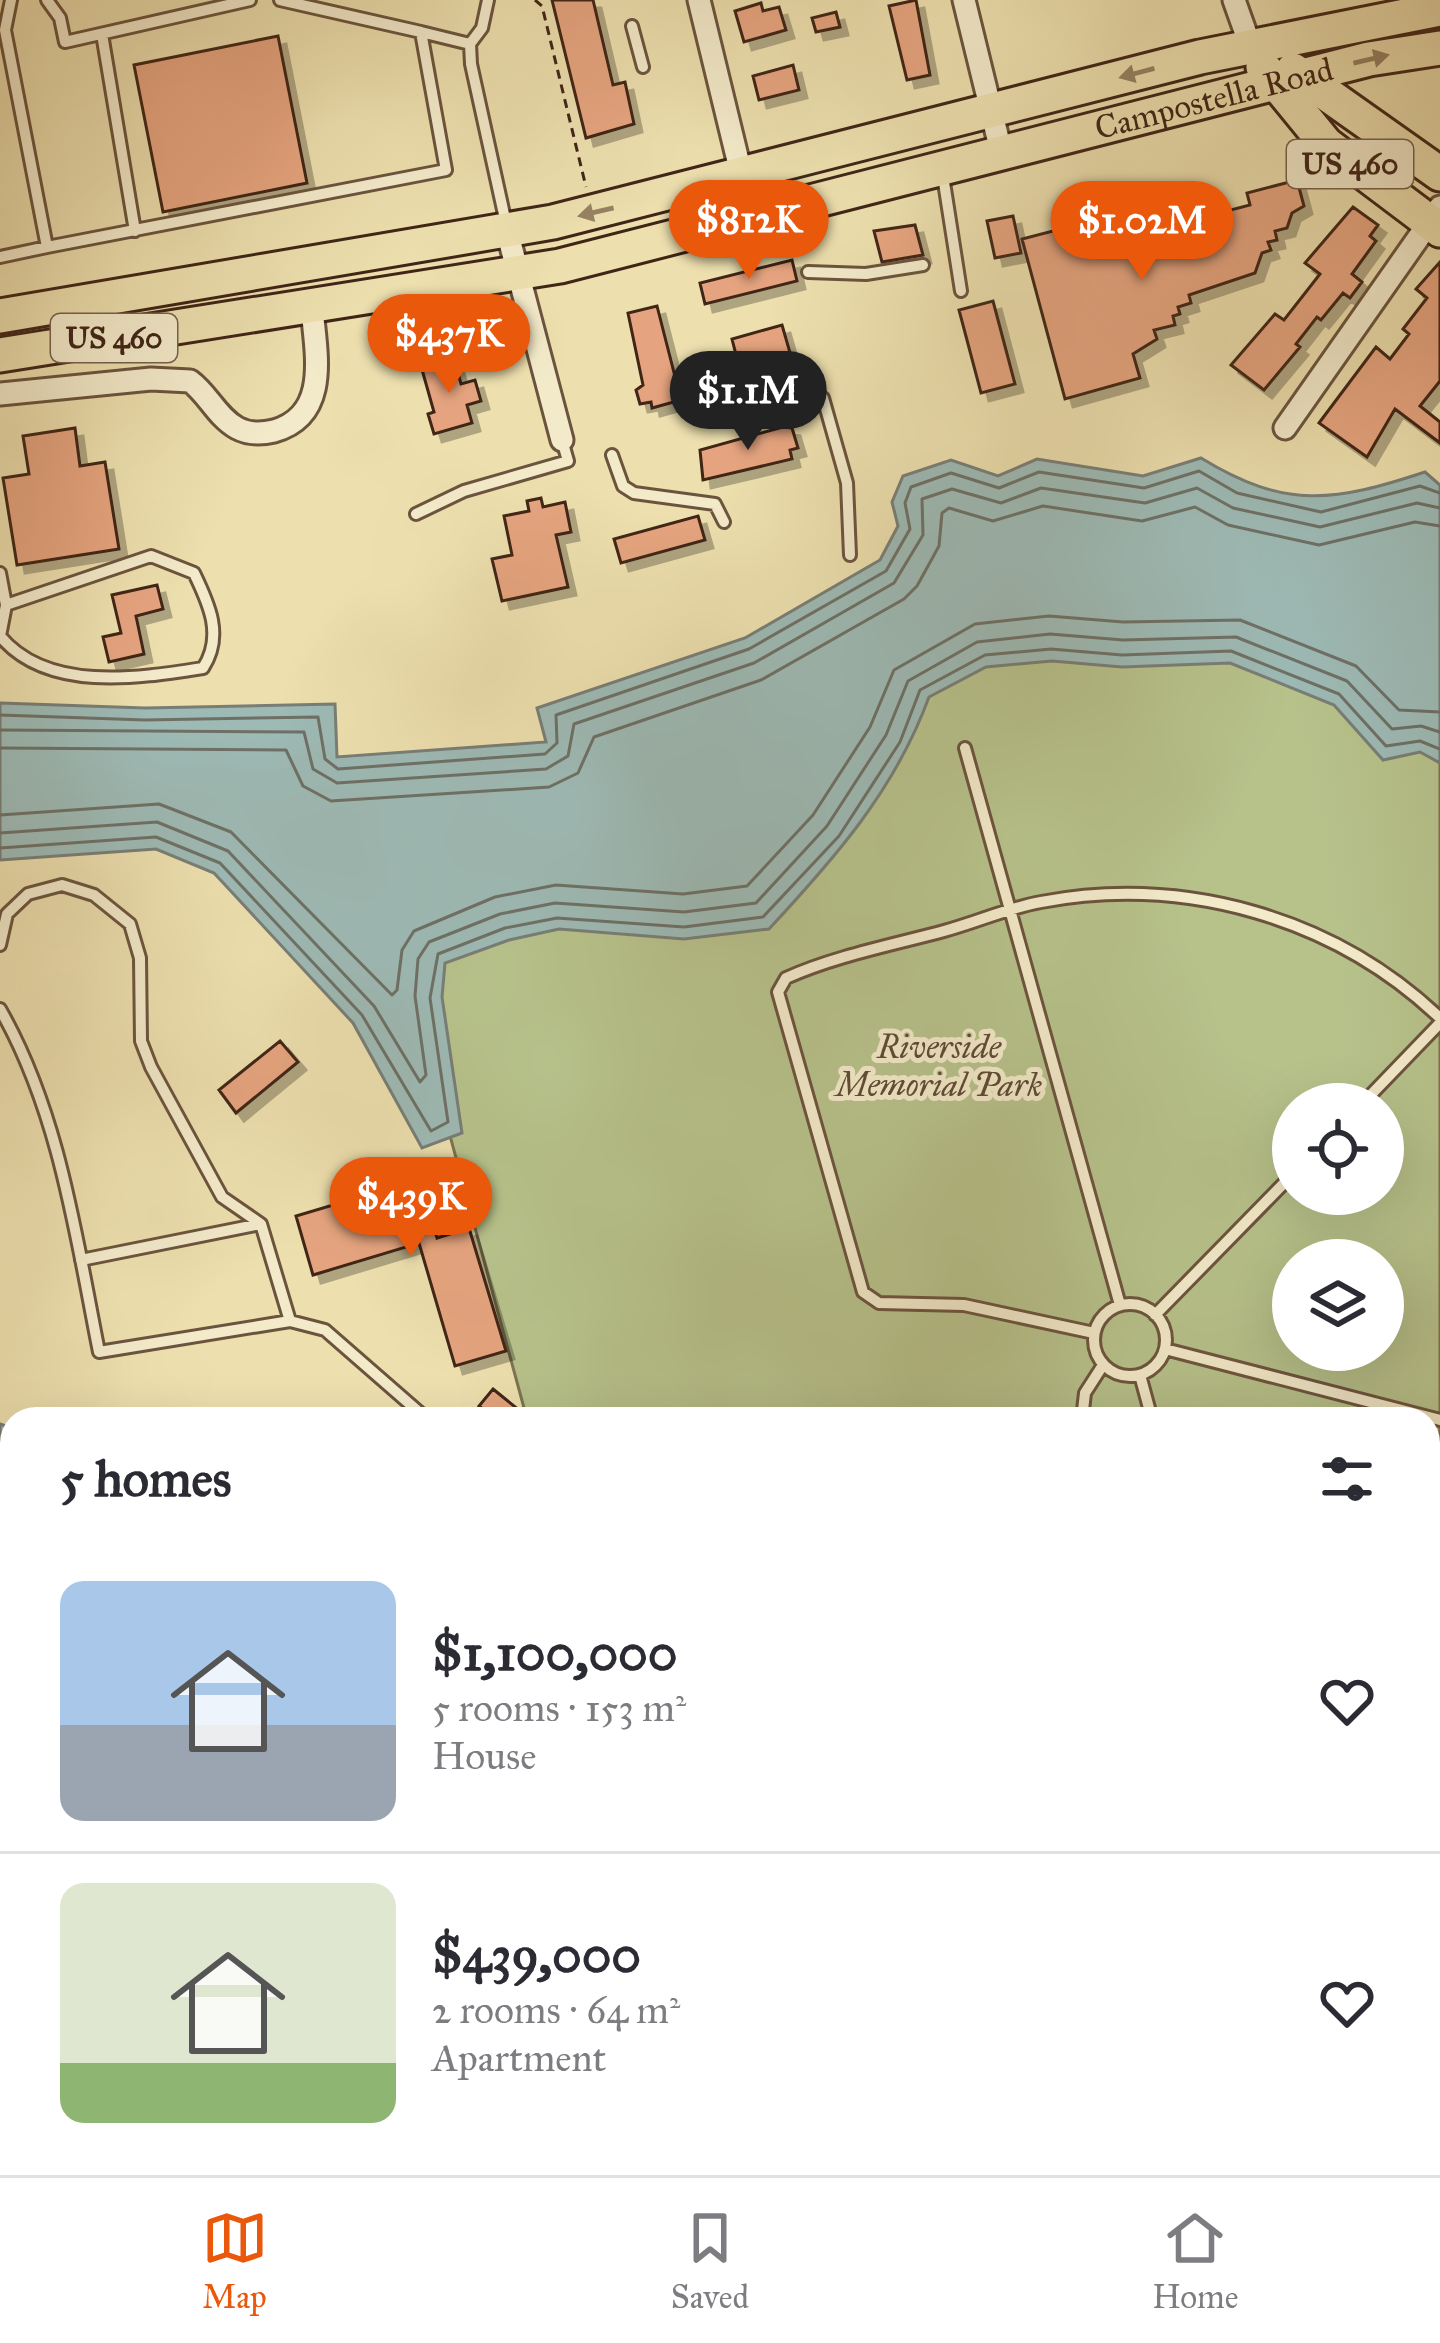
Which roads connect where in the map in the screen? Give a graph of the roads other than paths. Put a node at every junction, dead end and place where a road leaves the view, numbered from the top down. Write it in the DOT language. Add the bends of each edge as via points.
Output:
graph roads {
  1 [pos="11,0"];
  2 [pos="46,0"];
  3 [pos="250,0"];
  4 [pos="280,0"];
  5 [pos="488,0"];
  6 [pos="699,0"];
  7 [pos="964,0"];
  8 [pos="1234,0"];
  9 [pos="1440,9"];
  10 [pos="632,26"];
  11 [pos="421,32"];
  12 [pos="102,34"];
  13 [pos="470,44"];
  14 [pos="1250,45"];
  15 [pos="1440,47"];
  16 [pos="643,67"];
  17 [pos="1288,80"];
  18 [pos="991,112"];
  19 [pos="1002,155"];
  20 [pos="942,170"];
  21 [pos="1440,174"];
  22 [pos="742,177"];
  23 [pos="1437,220"];
  24 [pos="135,231"];
  25 [pos="508,231"];
  26 [pos="47,247"];
  27 [pos="0,257"];
  28 [pos="923,266"];
  29 [pos="808,272"];
  30 [pos="519,275"];
  31 [pos="962,291"];
  32 [pos="312,309"];
  33 [pos="0,316"];
  34 [pos="0,355"];
  35 [pos="0,394"];
  36 [pos="823,398"];
  37 [pos="1285,428"];
  38 [pos="562,440"];
  39 [pos="612,454"];
  40 [pos="416,514"];
  41 [pos="724,523"];
  42 [pos="850,555"];
  43 [pos="0,574"];
  44 [pos="6,605"];
  45 [pos="0,636"];
  46 [pos="965,748"];
  47 [pos="1009,910"];
  48 [pos="0,945"];
  49 [pos="0,1009"];
  50 [pos="1440,1020"];
  51 [pos="1382,1083"];
  52 [pos="1272,1195"];
  53 [pos="261,1224"];
  54 [pos="81,1260"];
  55 [pos="1120,1305"];
  56 [pos="1155,1315"];
  57 [pos="290,1321"];
  58 [pos="1094,1333"];
  59 [pos="1165,1348"];
  60 [pos="1103,1365"];
  61 [pos="1140,1375"];
  62 [pos="413,1407"];
  63 [pos="1083,1407"];
  64 [pos="1149,1407"];
  65 [pos="1390,1407"];
  1 -- 26 [label="lane" via="5,30"];
  2 -- 12 [label="lane" via="65,41"];
  3 -- 12 [label="lane"];
  4 -- 11 [label="lane"];
  5 -- 13 [label="lane"];
  6 -- 22 [label="street"];
  7 -- 18 [label="street"];
  8 -- 14 [label="street"];
  9 -- 14 [label="main road, Campostella Road"];
  10 -- 16 [label="lane"];
  11 -- 13 [label="lane"];
  11 -- 24 [label="lane" via="446,170"];
  12 -- 24 [label="lane"];
  13 -- 25 [label="lane"];
  14 -- 17 [label="main road"];
  14 -- 18 [label="main road, Campostella Road / US 460, one-way"];
  17 -- 15 [label="main road, Campostella Road, one-way"];
  17 -- 19 [label="main road, Campostella Road / US 460"];
  17 -- 21 [label="main road, US 460"];
  17 -- 23 [label="main road, US 460" via="1339,156"];
  18 -- 19 [label="street"];
  18 -- 22 [label="main road, Campostella Road / US 460"];
  19 -- 20 [label="main road, Campostella Road / US 460"];
  20 -- 30 [label="main road, Campostella Road / US 460"];
  20 -- 31 [label="lane"];
  22 -- 25 [label="main road, Campostella Road / US 460, one-way"];
  23 -- 37 [label="street"];
  24 -- 26 [label="lane"];
  25 -- 30 [label="street"];
  25 -- 33 [label="main road, Campostella Road / US 460"];
  26 -- 27 [label="lane"];
  28 -- 29 [label="lane"];
  30 -- 32 [label="main road, Campostella Road / US 460"];
  30 -- 38 [label="street"];
  32 -- 34 [label="main road, Campostella Road / US 460"];
  32 -- 35 [label="street" via="311,403 267,433 237,428 190,381"];
  36 -- 42 [label="lane" via="847,483"];
  38 -- 40 [label="lane" via="568,460"];
  39 -- 41 [label="lane" via="634,494 706,501"];
  43 -- 44 [label="lane"];
  44 -- 45 [label="lane"];
  44 -- 45 [label="lane" via="152,556 194,573 209,604 212,654 203,668 98,678 36,662"];
  46 -- 47 [label="lane"];
  47 -- 50 [label="lane" via="1126,893 1222,903 1351,951"];
  47 -- 55 [label="lane"];
  47 -- 58 [label="lane" via="791,975 778,992 869,1298 964,1305"];
  48 -- 53 [label="lane" via="7,914 28,894 62,885 94,895 130,924 140,958 141,1041 151,1067 223,1198"];
  49 -- 54 [label="lane" via="44,1112"];
  50 -- 51 [label="lane"];
  52 -- 56 [label="lane"];
  53 -- 54 [label="lane"];
  53 -- 57 [label="lane"];
  54 -- 57 [label="lane" via="99,1352"];
  55 -- 56 [label="lane"];
  55 -- 58 [label="lane"];
  56 -- 59 [label="lane"];
  57 -- 62 [label="lane" via="325,1330"];
  58 -- 60 [label="lane"];
  59 -- 61 [label="lane"];
  59 -- 65 [label="lane"];
  60 -- 61 [label="lane" via="1120,1376"];
  60 -- 63 [label="lane"];
  61 -- 64 [label="lane"];
}
